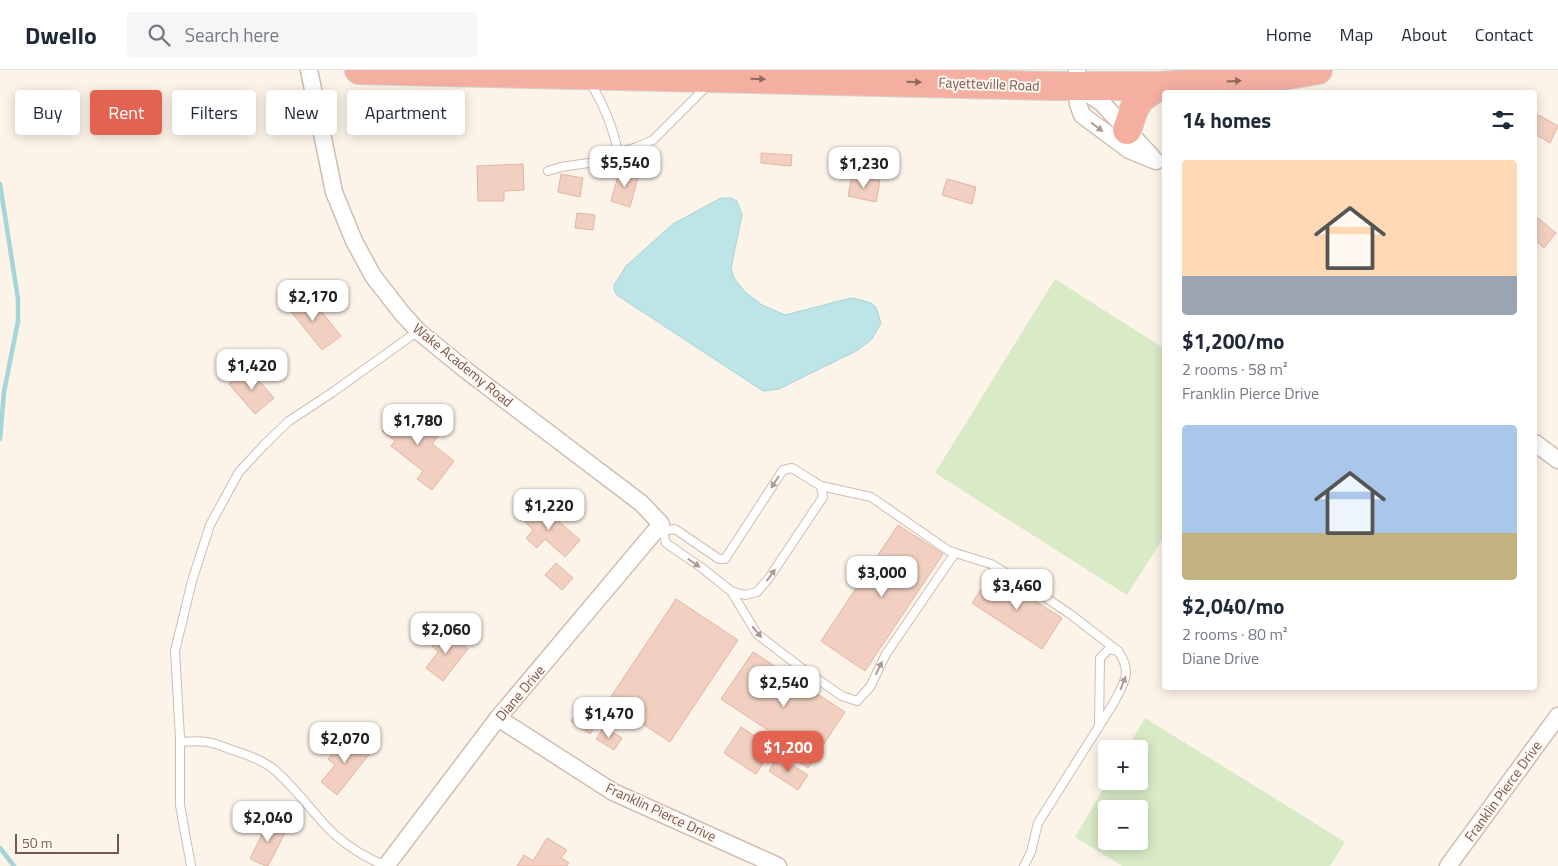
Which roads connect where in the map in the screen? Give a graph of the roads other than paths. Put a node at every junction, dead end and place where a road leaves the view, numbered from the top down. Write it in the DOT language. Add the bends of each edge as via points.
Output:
graph roads {
  1 [pos="310,70"];
  2 [pos="359,70"];
  3 [pos="1318,70"];
  4 [pos="586,75"];
  5 [pos="715,78"];
  6 [pos="1077,78"];
  7 [pos="1159,86"];
  8 [pos="1127,130"];
  9 [pos="618,154"];
  10 [pos="1160,164"];
  11 [pos="548,171"];
  12 [pos="418,331"];
  13 [pos="1537,444"];
  14 [pos="1558,460"];
  15 [pos="820,486"];
  16 [pos="662,528"];
  17 [pos="955,553"];
  18 [pos="731,591"];
  19 [pos="1118,650"];
  20 [pos="1558,716"];
  21 [pos="498,718"];
  22 [pos="1099,725"];
  23 [pos="180,742"];
  24 [pos="191,866"];
  25 [pos="386,866"];
  26 [pos="778,866"];
  27 [pos="1024,866"];
  28 [pos="1448,866"];
  1 -- 12 [label="street, Wake Academy Road" via="334,192 354,241 373,276"];
  2 -- 4 [label="highway, Fayetteville Road"];
  7 -- 3 [label="highway, Fayetteville Road, one-way" via="1264,79"];
  4 -- 5 [label="highway, Fayetteville Road"];
  4 -- 9 [label="lane" via="616,136"];
  5 -- 6 [label="highway, Fayetteville Road, one-way"];
  5 -- 9 [label="lane" via="653,140"];
  6 -- 7 [label="highway, Fayetteville Road"];
  6 -- 8 [label="street"];
  6 -- 10 [label="street, one-way" via="1082,115 1129,150"];
  7 -- 8 [label="highway" via="1141,98"];
  8 -- 10 [label="street"];
  9 -- 11 [label="lane" via="609,160"];
  12 -- 16 [label="street, Wake Academy Road" via="641,503"];
  12 -- 23 [label="lane" via="289,421 240,472 210,525 192,580 175,651"];
  13 -- 14 [label="street"];
  15 -- 16 [label="lane, one-way" via="792,468 783,470 725,559 719,559 675,529"];
  15 -- 17 [label="lane" via="871,497"];
  18 -- 15 [label="lane, one-way" via="745,595 757,592 769,578 823,497"];
  16 -- 18 [label="lane, one-way" via="666,543"];
  16 -- 21 [label="street, Diane Drive"];
  18 -- 17 [label="lane, one-way" via="757,634 842,696 857,701 870,687 886,654"];
  17 -- 19 [label="lane" via="991,564 1070,614"];
  22 -- 19 [label="lane, one-way" via="1113,704 1127,672"];
  19 -- 22 [label="lane" via="1109,649 1100,658"];
  20 -- 28 [label="street, Franklin Pierce Drive"];
  21 -- 25 [label="street, Diane Drive"];
  21 -- 26 [label="street, Franklin Pierce Drive" via="613,792"];
  22 -- 27 [label="lane" via="1038,823"];
  23 -- 24 [label="lane" via="180,804"];
  23 -- 25 [label="lane" via="211,742 256,758 284,778 346,844 366,858"];
}
